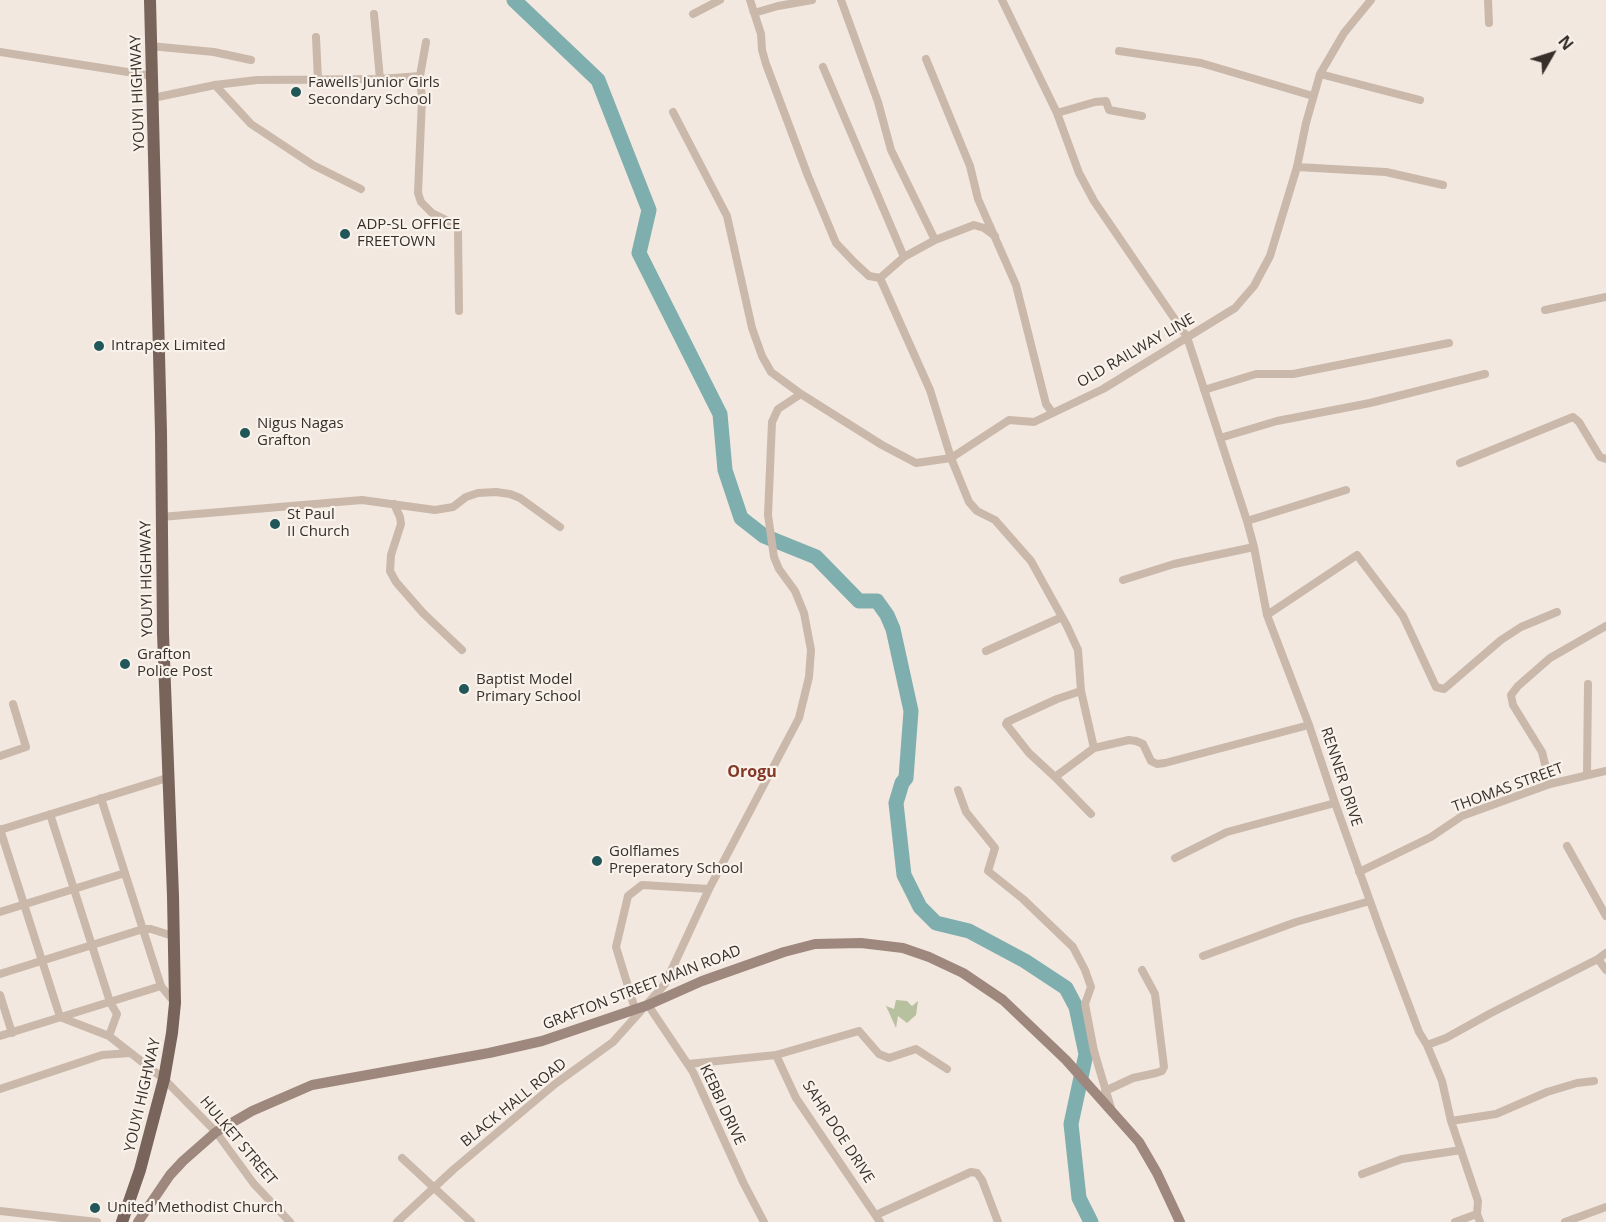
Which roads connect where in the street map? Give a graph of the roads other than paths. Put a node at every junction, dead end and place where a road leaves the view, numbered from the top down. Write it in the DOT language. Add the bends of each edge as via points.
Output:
graph roads {
  1 [pos="150,0"];
  2 [pos="720,0"];
  3 [pos="750,0"];
  4 [pos="812,0"];
  5 [pos="841,0"];
  6 [pos="1002,0"];
  7 [pos="1371,0"];
  8 [pos="1488,0"];
  9 [pos="754,13"];
  10 [pos="374,14"];
  11 [pos="693,14"];
  12 [pos="1489,23"];
  13 [pos="316,37"];
  14 [pos="426,42"];
  15 [pos="150,46"];
  16 [pos="1119,51"];
  17 [pos="0,52"];
  18 [pos="926,59"];
  19 [pos="251,60"];
  20 [pos="823,67"];
  21 [pos="1320,74"];
  22 [pos="153,76"];
  23 [pos="420,76"];
  24 [pos="318,80"];
  25 [pos="380,80"];
  26 [pos="215,85"];
  27 [pos="1313,96"];
  28 [pos="153,98"];
  29 [pos="1420,100"];
  30 [pos="673,112"];
  31 [pos="1057,113"];
  32 [pos="1142,116"];
  33 [pos="1297,167"];
  34 [pos="1443,185"];
  35 [pos="361,189"];
  36 [pos="995,236"];
  37 [pos="935,240"];
  38 [pos="904,257"];
  39 [pos="880,278"];
  40 [pos="1606,297"];
  41 [pos="1545,310"];
  42 [pos="459,311"];
  43 [pos="1187,337"];
  44 [pos="1449,343"];
  45 [pos="1485,374"];
  46 [pos="1204,390"];
  47 [pos="801,394"];
  48 [pos="1052,412"];
  49 [pos="1220,438"];
  50 [pos="951,458"];
  51 [pos="1606,459"];
  52 [pos="1460,463"];
  53 [pos="1346,490"];
  54 [pos="394,504"];
  55 [pos="161,517"];
  56 [pos="1246,520"];
  57 [pos="560,527"];
  58 [pos="1254,547"];
  59 [pos="1123,580"];
  60 [pos="1557,612"];
  61 [pos="1266,615"];
  62 [pos="1062,617"];
  63 [pos="1606,626"];
  64 [pos="462,650"];
  65 [pos="986,651"];
  66 [pos="1588,684"];
  67 [pos="1081,691"];
  68 [pos="13,704"];
  69 [pos="1309,725"];
  70 [pos="1094,748"];
  71 [pos="0,756"];
  72 [pos="1606,771"];
  73 [pos="1587,774"];
  74 [pos="1055,777"];
  75 [pos="167,778"];
  76 [pos="1550,784"];
  77 [pos="958,790"];
  78 [pos="101,798"];
  79 [pos="1335,803"];
  80 [pos="50,814"];
  81 [pos="1091,814"];
  82 [pos="0,830"];
  83 [pos="1567,846"];
  84 [pos="1174,858"];
  85 [pos="1359,872"];
  86 [pos="125,873"];
  87 [pos="74,889"];
  88 [pos="709,889"];
  89 [pos="1370,901"];
  90 [pos="24,905"];
  91 [pos="0,912"];
  92 [pos="1606,916"];
  93 [pos="143,929"];
  94 [pos="173,936"];
  95 [pos="92,945"];
  96 [pos="1606,953"];
  97 [pos="1203,956"];
  98 [pos="1598,959"];
  99 [pos="42,961"];
  100 [pos="1142,970"];
  101 [pos="1606,970"];
  102 [pos="0,974"];
  103 [pos="161,986"];
  104 [pos="0,995"];
  105 [pos="110,1002"];
  106 [pos="175,1003"];
  107 [pos="648,1005"];
  108 [pos="634,1009"];
  109 [pos="60,1017"];
  110 [pos="12,1033"];
  111 [pos="0,1036"];
  112 [pos="109,1036"];
  113 [pos="1427,1045"];
  114 [pos="130,1053"];
  115 [pos="776,1056"];
  116 [pos="688,1064"];
  117 [pos="947,1069"];
  118 [pos="164,1079"];
  119 [pos="1594,1081"];
  120 [pos="0,1089"];
  121 [pos="1102,1093"];
  122 [pos="1451,1121"];
  123 [pos="216,1132"];
  124 [pos="1461,1149"];
  125 [pos="402,1158"];
  126 [pos="1362,1174"];
  127 [pos="433,1187"];
  128 [pos="1606,1207"];
  129 [pos="0,1211"];
  130 [pos="1478,1218"];
  131 [pos="878,1219"];
  132 [pos="97,1222"];
  133 [pos="122,1222"];
  134 [pos="138,1222"];
  135 [pos="290,1222"];
  136 [pos="397,1222"];
  137 [pos="471,1222"];
  138 [pos="764,1222"];
  139 [pos="998,1222"];
  140 [pos="1180,1222"];
  141 [pos="1455,1222"];
  142 [pos="1565,1222"];
  1 -- 15 [label="main road, YOUYI HIGHWAY"];
  2 -- 11 [label="street"];
  3 -- 9 [label="street"];
  4 -- 9 [label="street"];
  5 -- 37 [label="street" via="891,150"];
  6 -- 31 [label="street, RENNER DRIVE"];
  7 -- 21 [label="street, OLD RAILWAY LINE" via="1344,33"];
  8 -- 12 [label="street"];
  9 -- 39 [label="street" via="766,64 831,233 869,276"];
  10 -- 25 [label="street"];
  13 -- 24 [label="street"];
  14 -- 23 [label="street"];
  15 -- 19 [label="street"];
  15 -- 22 [label="main road, YOUYI HIGHWAY"];
  16 -- 27 [label="street" via="1201,63"];
  17 -- 22 [label="street"];
  18 -- 36 [label="street"];
  20 -- 38 [label="street"];
  21 -- 27 [label="street, OLD RAILWAY LINE"];
  21 -- 29 [label="street"];
  22 -- 28 [label="main road, YOUYI HIGHWAY"];
  23 -- 25 [label="street"];
  23 -- 42 [label="street" via="418,193 432,213 458,230"];
  24 -- 25 [label="street"];
  24 -- 26 [label="street"];
  26 -- 28 [label="street"];
  26 -- 35 [label="street" via="251,124 313,165"];
  27 -- 33 [label="street, OLD RAILWAY LINE"];
  28 -- 55 [label="main road, YOUYI HIGHWAY"];
  30 -- 47 [label="street, OLD RAILWAY LINE" via="727,216 762,356 771,372"];
  31 -- 32 [label="street" via="1106,101 1109,110"];
  31 -- 43 [label="street, RENNER DRIVE" via="1094,201"];
  33 -- 34 [label="street" via="1386,172"];
  33 -- 43 [label="street, OLD RAILWAY LINE" via="1270,256 1254,286 1235,308"];
  36 -- 37 [label="street" via="974,225"];
  36 -- 48 [label="street" via="1016,285 1046,404"];
  37 -- 38 [label="street"];
  38 -- 39 [label="street"];
  39 -- 50 [label="street" via="930,390"];
  40 -- 41 [label="street"];
  43 -- 46 [label="street, RENNER DRIVE"];
  43 -- 48 [label="street, OLD RAILWAY LINE" via="1103,389"];
  44 -- 46 [label="street" via="1293,374 1256,374"];
  45 -- 49 [label="street" via="1277,421"];
  46 -- 49 [label="street, RENNER DRIVE"];
  47 -- 50 [label="street, OLD RAILWAY LINE" via="916,463"];
  47 -- 88 [label="street, BLACK HALL ROAD" via="778,410 772,422 768,515 778,569 795,591 804,613 811,650 809,677 799,718"];
  48 -- 50 [label="street, OLD RAILWAY LINE" via="1034,422 1009,420"];
  49 -- 56 [label="street, RENNER DRIVE"];
  50 -- 62 [label="street" via="969,502 995,520 1031,561"];
  51 -- 52 [label="street" via="1600,457 1573,417"];
  53 -- 56 [label="street"];
  54 -- 55 [label="street" via="362,500"];
  54 -- 57 [label="street" via="435,510 453,507 478,494 503,493 520,498"];
  54 -- 64 [label="street" via="401,524 390,571 423,613"];
  55 -- 75 [label="main road, YOUYI HIGHWAY"];
  56 -- 58 [label="street, RENNER DRIVE"];
  58 -- 59 [label="street" via="1174,564"];
  58 -- 61 [label="street, RENNER DRIVE"];
  60 -- 61 [label="street" via="1501,640 1444,689 1436,687 1403,616 1357,555"];
  61 -- 69 [label="street, RENNER DRIVE"];
  62 -- 65 [label="street"];
  62 -- 67 [label="street" via="1078,650"];
  63 -- 76 [label="street" via="1550,658 1511,695 1513,705 1542,752"];
  66 -- 73 [label="street"];
  67 -- 70 [label="street"];
  67 -- 74 [label="street" via="1006,724"];
  68 -- 71 [label="street" via="26,747"];
  69 -- 70 [label="street" via="1157,764 1151,761 1143,744 1136,741"];
  69 -- 79 [label="street, RENNER DRIVE"];
  70 -- 74 [label="street"];
  72 -- 73 [label="street, THOMAS STREET"];
  73 -- 76 [label="street, THOMAS STREET"];
  74 -- 81 [label="street"];
  75 -- 78 [label="street"];
  75 -- 94 [label="main road, YOUYI HIGHWAY"];
  76 -- 85 [label="street, THOMAS STREET" via="1462,816 1431,837"];
  77 -- 121 [label="street" via="966,812 995,848 988,871 1073,947 1085,970 1091,987 1085,1004"];
  78 -- 80 [label="street"];
  78 -- 86 [label="street"];
  79 -- 84 [label="street" via="1227,832"];
  79 -- 85 [label="street, RENNER DRIVE"];
  80 -- 82 [label="street"];
  80 -- 87 [label="street"];
  82 -- 90 [label="street"];
  83 -- 92 [label="street"];
  85 -- 89 [label="street, RENNER DRIVE"];
  86 -- 87 [label="street"];
  86 -- 93 [label="street"];
  87 -- 90 [label="street"];
  87 -- 95 [label="street"];
  88 -- 107 [label="street, BLACK HALL ROAD" via="665,984"];
  88 -- 108 [label="street" via="642,885 628,896 616,946"];
  89 -- 97 [label="street" via="1296,922"];
  89 -- 113 [label="street, RENNER DRIVE"];
  90 -- 91 [label="street"];
  90 -- 99 [label="street"];
  93 -- 94 [label="street"];
  93 -- 95 [label="street"];
  93 -- 103 [label="street"];
  94 -- 106 [label="main road, YOUYI HIGHWAY"];
  95 -- 99 [label="street"];
  95 -- 105 [label="street"];
  96 -- 98 [label="street"];
  98 -- 101 [label="street"];
  98 -- 113 [label="street"];
  99 -- 102 [label="street"];
  99 -- 109 [label="street"];
  100 -- 121 [label="street" via="1155,994 1164,1067"];
  103 -- 105 [label="street"];
  103 -- 106 [label="street"];
  104 -- 110 [label="street"];
  105 -- 109 [label="street"];
  105 -- 112 [label="street" via="117,1014"];
  106 -- 118 [label="main road, YOUYI HIGHWAY"];
  107 -- 108 [label="street, GRAFTON STREET MAIN ROAD"];
  107 -- 116 [label="street, KEBBI DRIVE"];
  107 -- 121 [label="street, GRAFTON STREET MAIN ROAD" via="713,977 815,944 861,943 903,948 963,973 1003,1000"];
  107 -- 127 [label="street, BLACK HALL ROAD" via="613,1042 555,1084"];
  108 -- 123 [label="street, GRAFTON STREET MAIN ROAD" via="542,1041 312,1085 252,1111"];
  109 -- 110 [label="street"];
  109 -- 112 [label="street, HULKET STREET"];
  110 -- 111 [label="street"];
  112 -- 114 [label="street, HULKET STREET"];
  113 -- 122 [label="street, RENNER DRIVE" via="1442,1081"];
  114 -- 118 [label="street, HULKET STREET"];
  114 -- 120 [label="street" via="102,1055"];
  115 -- 116 [label="street"];
  115 -- 117 [label="street" via="860,1031 879,1054 889,1058 916,1049"];
  115 -- 131 [label="street, SAHR DOE DRIVE" via="796,1098"];
  116 -- 138 [label="street, KEBBI DRIVE"];
  118 -- 123 [label="street, HULKET STREET"];
  118 -- 133 [label="main road, YOUYI HIGHWAY"];
  119 -- 122 [label="street" via="1547,1092 1496,1114"];
  121 -- 140 [label="street, GRAFTON STREET MAIN ROAD" via="1139,1142"];
  122 -- 124 [label="street, RENNER DRIVE"];
  123 -- 134 [label="street, GRAFTON STREET MAIN ROAD" via="170,1174"];
  123 -- 135 [label="street, HULKET STREET" via="254,1184"];
  124 -- 126 [label="street" via="1402,1160"];
  124 -- 130 [label="street, RENNER DRIVE" via="1478,1202"];
  125 -- 127 [label="street"];
  127 -- 136 [label="street, BLACK HALL ROAD"];
  127 -- 137 [label="street"];
  128 -- 142 [label="street"];
  129 -- 132 [label="street"];
  130 -- 141 [label="street"];
  131 -- 139 [label="street" via="971,1172 982,1180"];
}
